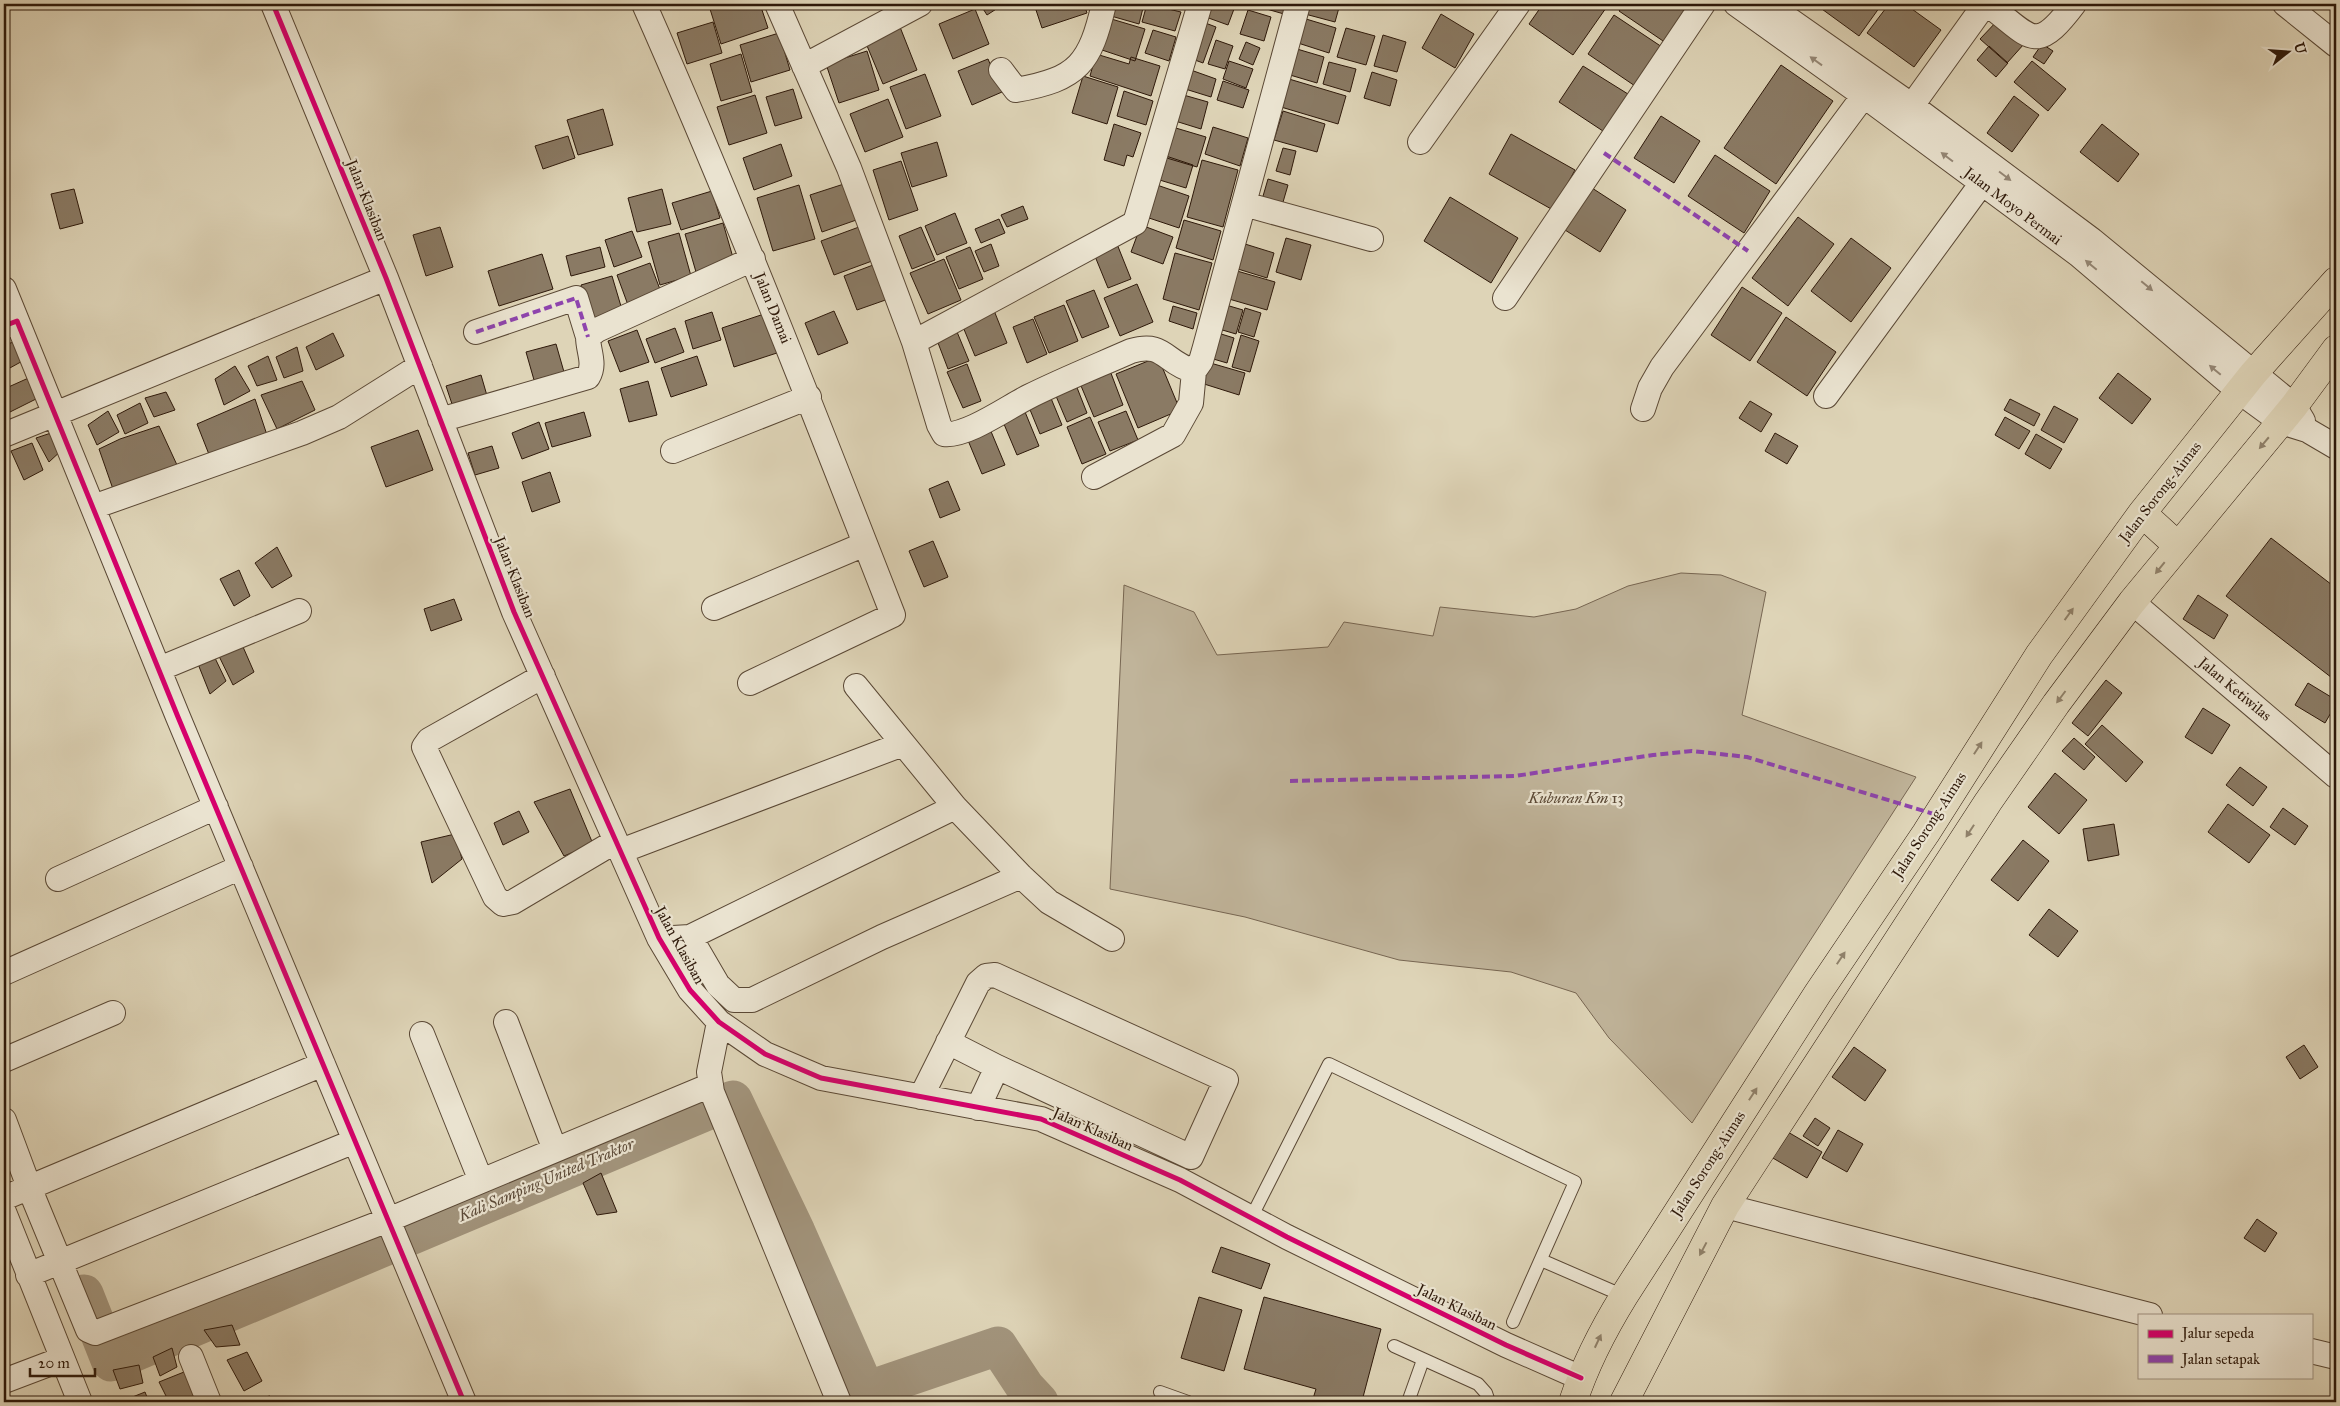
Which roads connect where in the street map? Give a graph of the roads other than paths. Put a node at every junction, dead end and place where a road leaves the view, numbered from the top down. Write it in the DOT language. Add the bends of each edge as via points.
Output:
graph roads {
  1 [pos="273,4"];
  2 [pos="644,4"];
  3 [pos="777,4"];
  4 [pos="920,4"];
  5 [pos="1104,4"];
  6 [pos="1200,4"];
  7 [pos="1298,4"];
  8 [pos="1518,4"];
  9 [pos="1703,4"];
  10 [pos="1736,4"];
  11 [pos="1767,4"];
  12 [pos="1986,4"];
  13 [pos="2074,4"];
  14 [pos="2285,4"];
  15 [pos="2336,45"];
  16 [pos="804,66"];
  17 [pos="1001,70"];
  18 [pos="1869,87"];
  19 [pos="1906,114"];
  20 [pos="1420,142"];
  21 [pos="1982,183"];
  22 [pos="1244,204"];
  23 [pos="1371,239"];
  24 [pos="753,259"];
  25 [pos="386,278"];
  26 [pos="2336,281"];
  27 [pos="4,289"];
  28 [pos="1505,298"];
  29 [pos="10,323"];
  30 [pos="476,332"];
  31 [pos="588,336"];
  32 [pos="914,342"];
  33 [pos="2336,349"];
  34 [pos="420,366"];
  35 [pos="1194,371"];
  36 [pos="2247,383"];
  37 [pos="1826,396"];
  38 [pos="809,397"];
  39 [pos="1643,409"];
  40 [pos="56,414"];
  41 [pos="2287,414"];
  42 [pos="440,420"];
  43 [pos="4,435"];
  44 [pos="2336,447"];
  45 [pos="673,451"];
  46 [pos="1094,477"];
  47 [pos="94,507"];
  48 [pos="2142,513"];
  49 [pos="865,544"];
  50 [pos="2178,545"];
  51 [pos="2132,602"];
  52 [pos="714,608"];
  53 [pos="299,611"];
  54 [pos="159,669"];
  55 [pos="542,676"];
  56 [pos="750,683"];
  57 [pos="856,686"];
  58 [pos="903,744"];
  59 [pos="2336,776"];
  60 [pos="1958,780"];
  61 [pos="1988,802"];
  62 [pos="216,807"];
  63 [pos="955,807"];
  64 [pos="619,846"];
  65 [pos="241,868"];
  66 [pos="1021,876"];
  67 [pos="58,879"];
  68 [pos="690,937"];
  69 [pos="659,938"];
  70 [pos="1112,939"];
  71 [pos="4,973"];
  72 [pos="113,1013"];
  73 [pos="506,1022"];
  74 [pos="719,1022"];
  75 [pos="422,1034"];
  76 [pos="948,1042"];
  77 [pos="4,1060"];
  78 [pos="323,1064"];
  79 [pos="997,1067"];
  80 [pos="714,1097"];
  81 [pos="921,1097"];
  82 [pos="978,1108"];
  83 [pos="4,1120"];
  84 [pos="355,1141"];
  85 [pos="555,1150"];
  86 [pos="1191,1157"];
  87 [pos="1180,1180"];
  88 [pos="481,1181"];
  89 [pos="14,1196"];
  90 [pos="1725,1206"];
  91 [pos="1251,1218"];
  92 [pos="393,1232"];
  93 [pos="1541,1260"];
  94 [pos="45,1268"];
  95 [pos="1624,1296"];
  96 [pos="2146,1314"];
  97 [pos="1513,1322"];
  98 [pos="1394,1346"];
  99 [pos="2312,1352"];
  100 [pos="191,1357"];
  101 [pos="2336,1357"];
  102 [pos="62,1359"];
  103 [pos="1423,1360"];
  104 [pos="4,1381"];
  105 [pos="1577,1390"];
  106 [pos="1160,1392"];
  107 [pos="80,1402"];
  108 [pos="209,1402"];
  109 [pos="464,1402"];
  110 [pos="839,1402"];
  111 [pos="1188,1402"];
  112 [pos="1408,1402"];
  113 [pos="1489,1402"];
  114 [pos="1624,1402"];
  1 -- 25 [label="street, Jalan Klasiban"];
  2 -- 24 [label="street, Jalan Damai"];
  3 -- 16 [label="street"];
  4 -- 16 [label="street"];
  5 -- 17 [label="street" via="1096,37 1084,61 1069,74 1016,90"];
  6 -- 32 [label="street" via="1135,223"];
  7 -- 22 [label="street"];
  8 -- 20 [label="street"];
  9 -- 28 [label="street"];
  18 -- 10 [label="street, Jalan Moyo Permai, one-way"];
  11 -- 18 [label="street, Jalan Moyo Permai"];
  12 -- 13 [label="street" via="2022,32 2031,37 2043,37 2058,26"];
  12 -- 19 [label="street"];
  14 -- 15 [label="street"];
  16 -- 32 [label="street" via="849,168"];
  18 -- 19 [label="street, Jalan Moyo Permai"];
  18 -- 39 [label="street" via="1662,367"];
  21 -- 19 [label="street, Jalan Moyo Permai, one-way"];
  19 -- 36 [label="street, Jalan Moyo Permai, one-way" via="2092,240"];
  36 -- 21 [label="street, Jalan Moyo Permai, one-way"];
  21 -- 37 [label="street"];
  22 -- 23 [label="street"];
  22 -- 35 [label="street" via="1201,361"];
  24 -- 31 [label="street"];
  24 -- 38 [label="street, Jalan Damai"];
  25 -- 34 [label="street, Jalan Klasiban"];
  25 -- 40 [label="street"];
  26 -- 36 [label="highway, Jalan Sorong-Aimas"];
  27 -- 29 [label="street"];
  29 -- 40 [label="street"];
  30 -- 31 [label="street" via="576,298"];
  31 -- 42 [label="street" via="592,362 588,377"];
  32 -- 35 [label="street" via="939,425 944,434 951,435 1037,393 1144,347 1161,352 1172,363"];
  33 -- 41 [label="highway"];
  34 -- 42 [label="street, Jalan Klasiban"];
  34 -- 47 [label="street" via="339,417"];
  35 -- 46 [label="street" via="1191,404 1173,435"];
  36 -- 41 [label="street, Jalan Moyo Permai"];
  36 -- 48 [label="highway, Jalan Sorong-Aimas"];
  38 -- 45 [label="street"];
  38 -- 49 [label="street, Jalan Damai"];
  40 -- 43 [label="street"];
  40 -- 47 [label="street"];
  41 -- 44 [label="street"];
  41 -- 50 [label="highway, one-way"];
  42 -- 55 [label="street, Jalan Klasiban"];
  47 -- 54 [label="street"];
  48 -- 50 [label="highway"];
  60 -- 48 [label="highway, Jalan Sorong-Aimas, one-way" via="2039,655"];
  49 -- 52 [label="street"];
  49 -- 56 [label="street, Jalan Damai" via="892,615"];
  50 -- 51 [label="highway, one-way"];
  51 -- 59 [label="street, Jalan Ketiwilas"];
  51 -- 61 [label="highway, one-way"];
  53 -- 54 [label="street"];
  54 -- 62 [label="street"];
  55 -- 64 [label="street, Jalan Klasiban"];
  55 -- 64 [label="street" via="429,740 424,747 495,897 503,904 513,902"];
  57 -- 58 [label="street"];
  58 -- 63 [label="street"];
  58 -- 64 [label="street"];
  60 -- 61 [label="highway"];
  95 -- 60 [label="highway, Jalan Sorong-Aimas, one-way"];
  61 -- 90 [label="highway, one-way"];
  62 -- 65 [label="street"];
  62 -- 67 [label="street"];
  63 -- 66 [label="street"];
  63 -- 68 [label="street"];
  64 -- 69 [label="street, Jalan Klasiban"];
  65 -- 71 [label="street"];
  65 -- 78 [label="street"];
  66 -- 68 [label="street" via="882,937 752,1000 734,1000 718,985"];
  66 -- 70 [label="street" via="1049,902"];
  68 -- 69 [label="street"];
  69 -- 74 [label="street, Jalan Klasiban" via="690,990"];
  72 -- 77 [label="street"];
  73 -- 85 [label="street"];
  74 -- 80 [label="street" via="709,1072"];
  74 -- 81 [label="street, Jalan Klasiban" via="765,1054 822,1078"];
  75 -- 88 [label="street"];
  76 -- 79 [label="street"];
  76 -- 81 [label="street"];
  76 -- 86 [label="street" via="978,983 986,976 995,975 1201,1068 1226,1080"];
  78 -- 84 [label="street"];
  78 -- 89 [label="street"];
  79 -- 82 [label="street"];
  79 -- 86 [label="street"];
  80 -- 85 [label="street"];
  80 -- 110 [label="street"];
  81 -- 82 [label="street, Jalan Klasiban"];
  82 -- 87 [label="street, Jalan Klasiban" via="1041,1119"];
  83 -- 89 [label="street"];
  84 -- 92 [label="street"];
  84 -- 94 [label="street"];
  85 -- 88 [label="street"];
  86 -- 87 [label="street"];
  87 -- 91 [label="street, Jalan Klasiban"];
  88 -- 92 [label="street"];
  89 -- 94 [label="street"];
  89 -- 94 [label="street"];
  90 -- 96 [label="street"];
  90 -- 114 [label="highway, one-way"];
  91 -- 93 [label="lane" via="1329,1064 1576,1182"];
  91 -- 105 [label="street, Jalan Klasiban" via="1497,1341"];
  92 -- 94 [label="street" via="95,1333 88,1330"];
  92 -- 109 [label="street"];
  93 -- 95 [label="lane"];
  93 -- 97 [label="lane"];
  94 -- 102 [label="street"];
  105 -- 95 [label="highway, Jalan Sorong-Aimas, one-way" via="1605,1328"];
  98 -- 103 [label="lane"];
  99 -- 101 [label="street"];
  100 -- 108 [label="street"];
  102 -- 104 [label="street"];
  102 -- 107 [label="street"];
  103 -- 112 [label="lane"];
  103 -- 113 [label="lane" via="1478,1384"];
  106 -- 111 [label="lane"];
}
